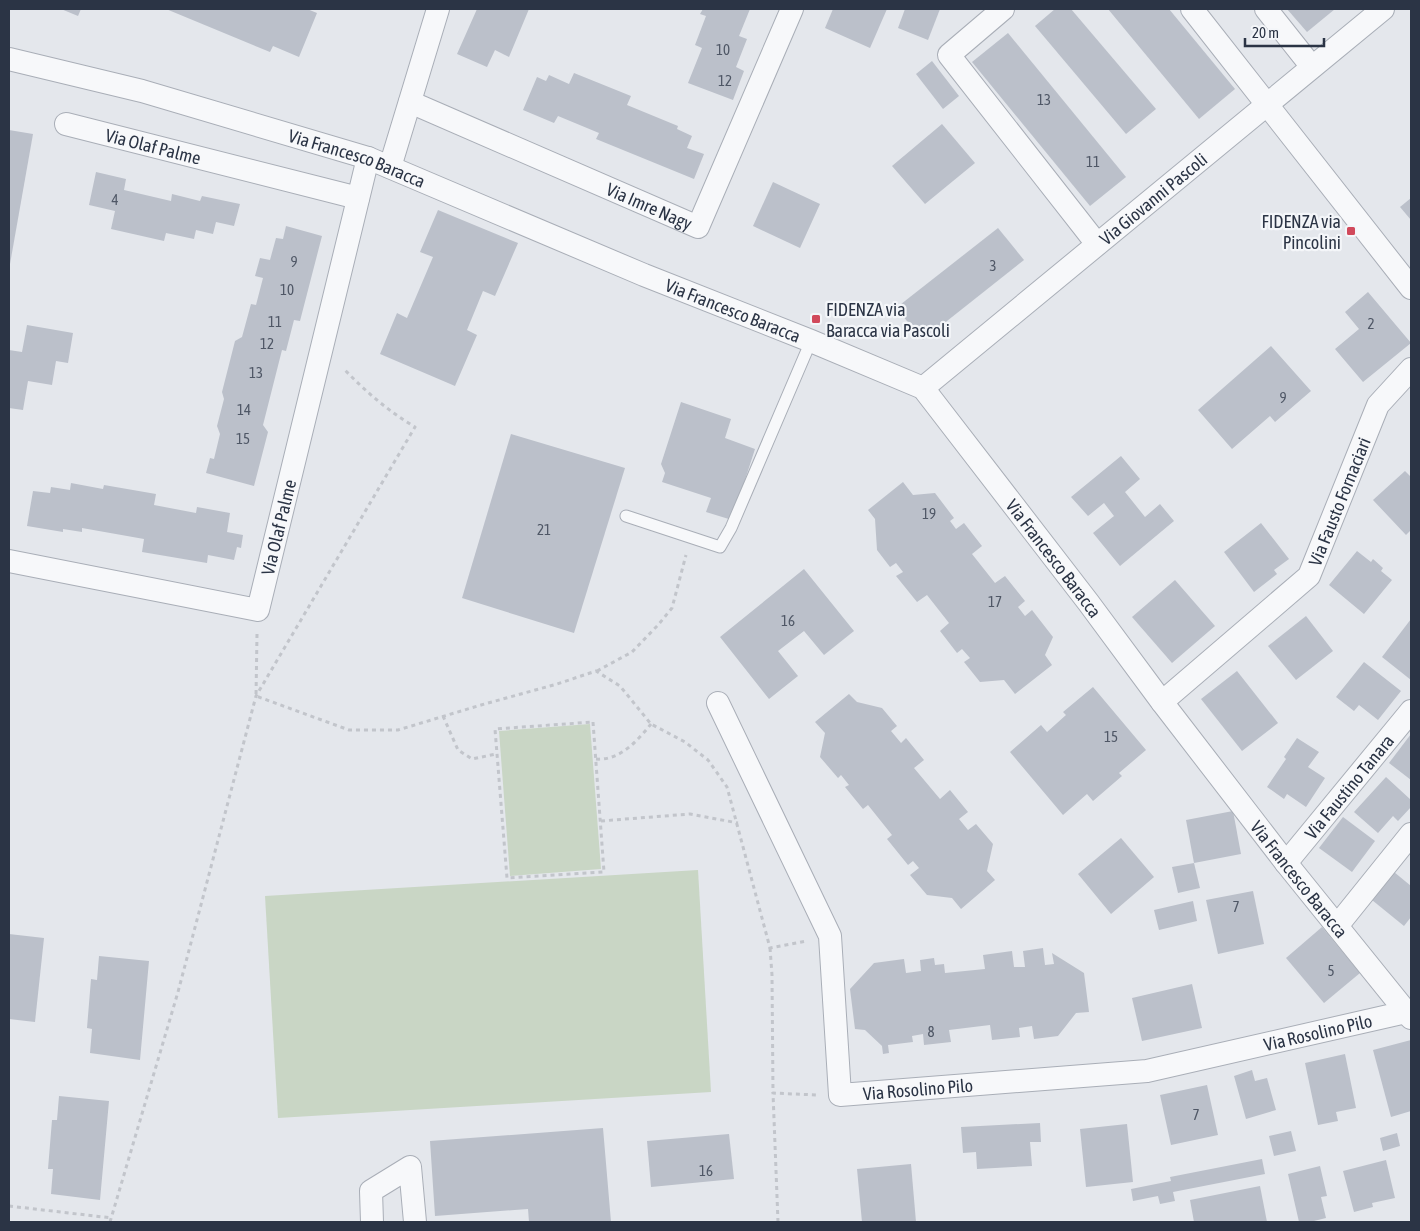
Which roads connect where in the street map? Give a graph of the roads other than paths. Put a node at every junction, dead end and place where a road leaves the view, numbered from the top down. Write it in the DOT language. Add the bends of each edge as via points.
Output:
graph roads {
  1 [pos="438,9"];
  2 [pos="792,9"];
  3 [pos="1003,9"];
  4 [pos="1192,9"];
  5 [pos="1266,9"];
  6 [pos="1383,9"];
  7 [pos="10,60"];
  8 [pos="1312,67"];
  9 [pos="410,102"];
  10 [pos="1267,104"];
  11 [pos="66,124"];
  12 [pos="368,158"];
  13 [pos="390,167"];
  14 [pos="358,198"];
  15 [pos="1097,244"];
  16 [pos="1411,288"];
  17 [pos="811,341"];
  18 [pos="1411,369"];
  19 [pos="923,388"];
  20 [pos="626,516"];
  21 [pos="9,561"];
  22 [pos="1162,702"];
  23 [pos="718,703"];
  24 [pos="1411,711"];
  25 [pos="1411,834"];
  26 [pos="1286,862"];
  27 [pos="1337,926"];
  28 [pos="1409,1015"];
  29 [pos="372,1222"];
  30 [pos="416,1222"];
  1 -- 9 [label="street"];
  2 -- 9 [label="street, Via Imre Nagy" via="698,227"];
  3 -- 15 [label="street" via="949,55"];
  4 -- 10 [label="street"];
  5 -- 8 [label="street"];
  6 -- 8 [label="street, Via Giovanni Pascoli"];
  7 -- 12 [label="street, Via Francesco Baracca" via="142,91"];
  8 -- 10 [label="street, Via Giovanni Pascoli"];
  9 -- 13 [label="street"];
  10 -- 15 [label="street, Via Giovanni Pascoli"];
  10 -- 16 [label="street"];
  11 -- 14 [label="street, Via Olaf Palme"];
  12 -- 13 [label="street, Via Francesco Baracca"];
  12 -- 14 [label="street, Via Olaf Palme"];
  13 -- 17 [label="street, Via Francesco Baracca" via="644,275"];
  14 -- 21 [label="street, Via Olaf Palme" via="258,610"];
  15 -- 19 [label="street, Via Giovanni Pascoli"];
  17 -- 19 [label="street, Via Francesco Baracca"];
  17 -- 20 [label="lane" via="720,547"];
  18 -- 22 [label="street, Via Fausto Fornaciari" via="1378,405 1309,576"];
  19 -- 22 [label="street, Via Francesco Baracca"];
  22 -- 26 [label="street, Via Francesco Baracca"];
  23 -- 28 [label="street, Via Rosolino Pilo" via="830,936 840,1095 1147,1071"];
  24 -- 26 [label="street, Via Faustino Tanara"];
  25 -- 27 [label="street"];
  26 -- 27 [label="street, Via Francesco Baracca"];
  27 -- 28 [label="street, Via Francesco Baracca"];
  29 -- 30 [label="street" via="371,1190 410,1167"];
}
